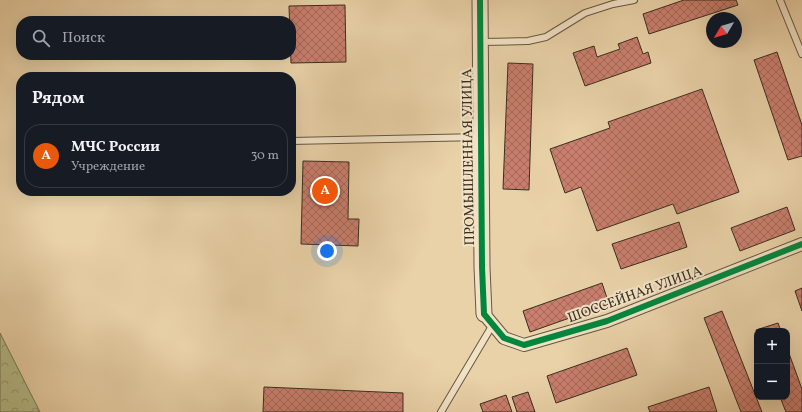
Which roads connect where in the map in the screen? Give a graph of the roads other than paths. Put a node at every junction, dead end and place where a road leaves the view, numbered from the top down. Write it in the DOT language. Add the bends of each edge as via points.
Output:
graph roads {
  1 [pos="480,0"];
  2 [pos="634,0"];
  3 [pos="780,0"];
  4 [pos="480,42"];
  5 [pos="802,54"];
  6 [pos="481,137"];
  7 [pos="296,141"];
  8 [pos="802,244"];
  9 [pos="488,320"];
  10 [pos="441,412"];
  1 -- 4 [label="street, ПРОМЫШЛЕННАЯ УЛИЦА"];
  2 -- 4 [label="lane" via="585,13 546,37 528,41"];
  3 -- 5 [label="lane"];
  4 -- 6 [label="street, ПРОМЫШЛЕННАЯ УЛИЦА"];
  6 -- 7 [label="lane"];
  6 -- 9 [label="street, ПРОМЫШЛЕННАЯ УЛИЦА"];
  8 -- 9 [label="street, ШОССЕЙНАЯ УЛИЦА" via="607,321 524,345 504,338"];
  9 -- 10 [label="lane"];
}
